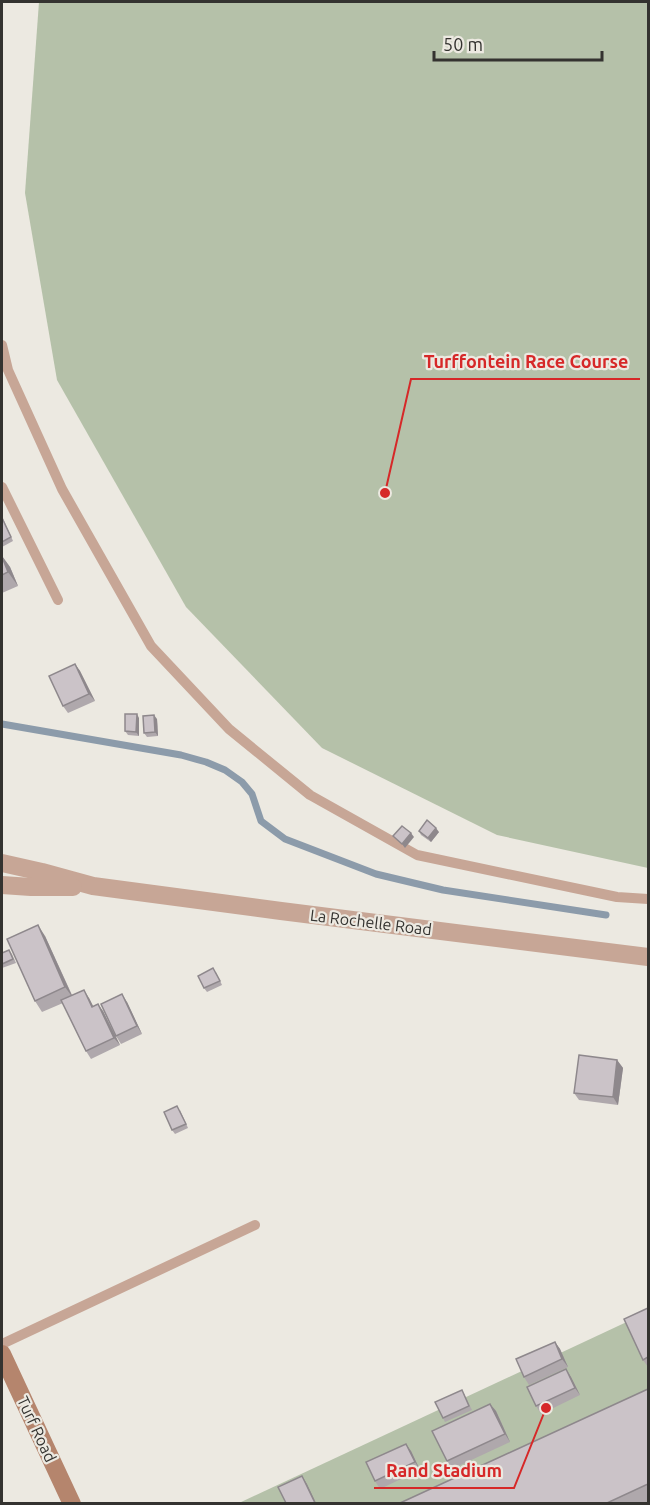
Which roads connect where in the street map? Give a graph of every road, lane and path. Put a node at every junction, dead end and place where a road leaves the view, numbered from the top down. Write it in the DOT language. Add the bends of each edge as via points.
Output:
graph roads {
  1 [pos="2,345"];
  2 [pos="2,487"];
  3 [pos="58,600"];
  4 [pos="2,863"];
  5 [pos="2,885"];
  6 [pos="93,886"];
  7 [pos="648,899"];
  8 [pos="648,957"];
  9 [pos="255,1225"];
  10 [pos="2,1344"];
  11 [pos="2,1354"];
  12 [pos="72,1503"];
  1 -- 7 [label="lane" via="8,370 62,489 151,646 229,729 310,795 417,855 616,897"];
  2 -- 3 [label="lane"];
  4 -- 6 [label="street, La Rochelle Road"];
  5 -- 6 [label="street, La Rochelle Road"];
  6 -- 8 [label="street, La Rochelle Road"];
  9 -- 10 [label="lane"];
  11 -- 12 [label="main road, Turf Road"];
}
